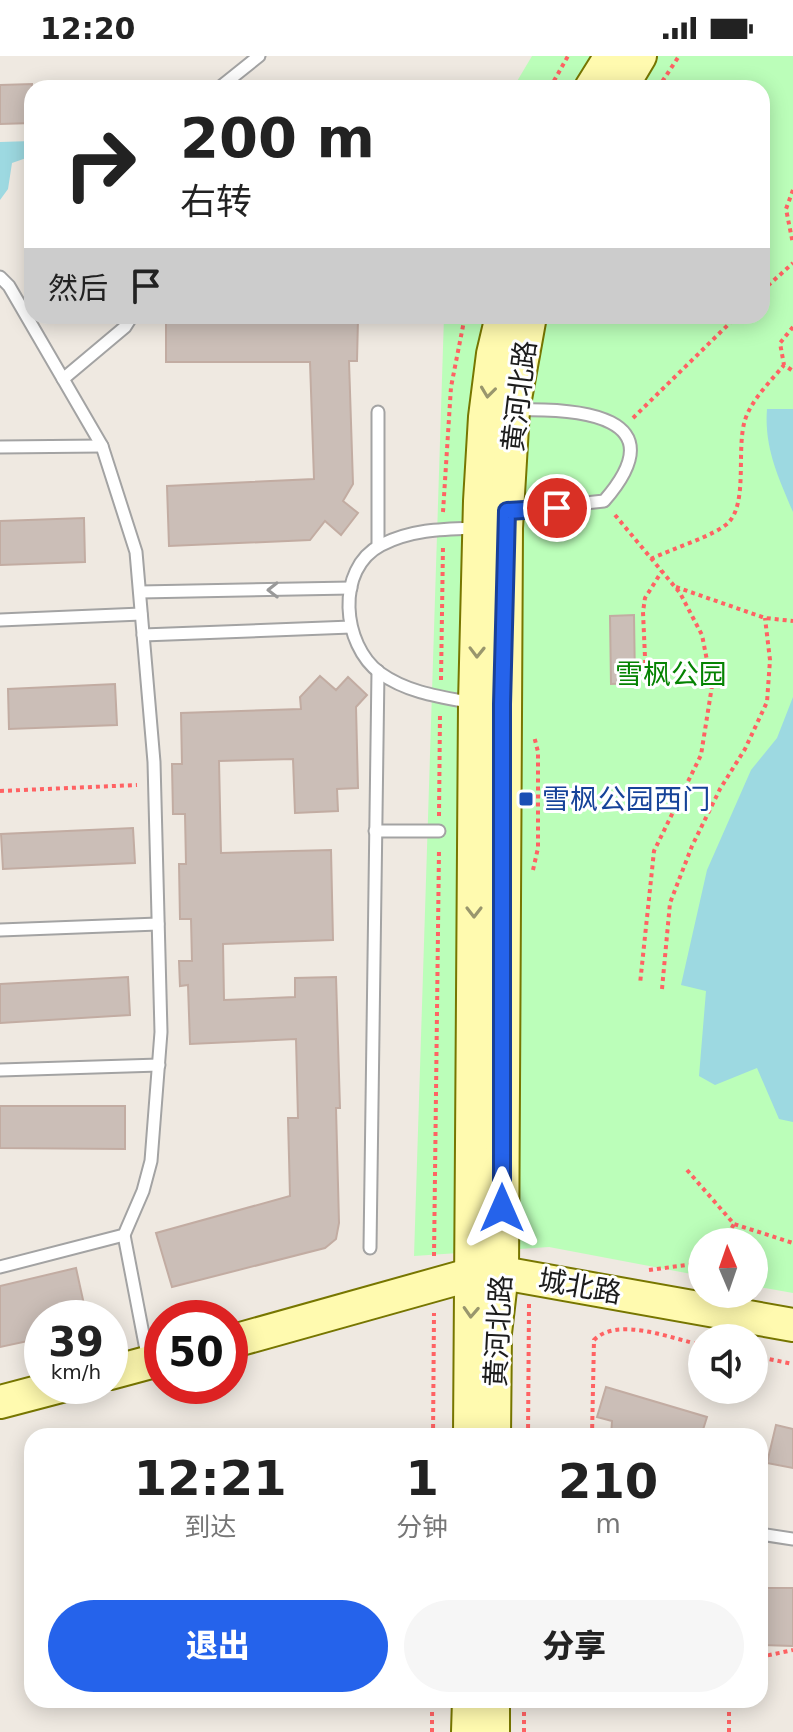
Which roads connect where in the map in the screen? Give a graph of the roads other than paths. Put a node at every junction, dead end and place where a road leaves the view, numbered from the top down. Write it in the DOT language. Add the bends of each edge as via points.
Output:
graph roads {
  1 [pos="259,56"];
  2 [pos="611,56"];
  3 [pos="640,56"];
  4 [pos="229,80"];
  5 [pos="596,80"];
  6 [pos="626,80"];
  7 [pos="0,277"];
  8 [pos="24,316"];
  9 [pos="29,324"];
  10 [pos="127,324"];
  11 [pos="500,324"];
  12 [pos="529,324"];
  13 [pos="63,379"];
  14 [pos="513,410"];
  15 [pos="378,412"];
  16 [pos="102,446"];
  17 [pos="0,447"];
  18 [pos="497,522"];
  19 [pos="378,546"];
  20 [pos="351,588"];
  21 [pos="140,592"];
  22 [pos="141,614"];
  23 [pos="0,620"];
  24 [pos="351,627"];
  25 [pos="143,635"];
  26 [pos="378,671"];
  27 [pos="489,704"];
  28 [pos="375,831"];
  29 [pos="439,831"];
  30 [pos="158,924"];
  31 [pos="0,930"];
  32 [pos="159,1065"];
  33 [pos="0,1070"];
  34 [pos="124,1235"];
  35 [pos="370,1248"];
  36 [pos="0,1267"];
  37 [pos="488,1274"];
  38 [pos="144,1314"];
  39 [pos="793,1325"];
  40 [pos="248,1337"];
  41 [pos="24,1396"];
  42 [pos="0,1402"];
  43 [pos="471,1428"];
  44 [pos="494,1428"];
  45 [pos="768,1535"];
  46 [pos="793,1539"];
  47 [pos="469,1708"];
  48 [pos="493,1708"];
  49 [pos="468,1732"];
  50 [pos="493,1732"];
  1 -- 4 [label="lane"];
  2 -- 5 [label="main road"];
  3 -- 6 [label="main road"];
  7 -- 8 [label="lane"];
  9 -- 13 [label="lane"];
  10 -- 13 [label="lane"];
  11 -- 18 [label="main road, 黄河北路, one-way" via="485,417"];
  12 -- 14 [label="main road, 黄河北路"];
  13 -- 16 [label="lane"];
  14 -- 18 [label="main road, 黄河北路"];
  14 -- 18 [label="lane" via="584,411 605,417 622,430 630,454 622,479 604,501"];
  15 -- 19 [label="lane"];
  16 -- 17 [label="lane"];
  16 -- 21 [label="lane" via="136,552"];
  18 -- 19 [label="lane" via="417,531"];
  18 -- 27 [label="main road, 黄河北路"];
  19 -- 20 [label="lane" via="356,570"];
  20 -- 21 [label="lane, one-way"];
  20 -- 24 [label="lane"];
  21 -- 22 [label="lane"];
  22 -- 23 [label="lane"];
  22 -- 25 [label="lane"];
  24 -- 25 [label="lane"];
  24 -- 26 [label="lane"];
  25 -- 30 [label="lane"];
  26 -- 27 [label="lane" via="409,689"];
  26 -- 28 [label="lane"];
  27 -- 37 [label="main road, 黄河北路"];
  28 -- 29 [label="lane"];
  28 -- 35 [label="lane"];
  30 -- 31 [label="lane"];
  30 -- 32 [label="lane"];
  32 -- 33 [label="lane"];
  32 -- 34 [label="lane" via="151,1161"];
  34 -- 36 [label="lane"];
  34 -- 38 [label="lane"];
  37 -- 39 [label="main road, 城北路"];
  37 -- 40 [label="main road, 城北路"];
  37 -- 43 [label="main road, 黄河北路, one-way"];
  37 -- 44 [label="main road, 黄河北路" via="495,1333"];
  41 -- 42 [label="main road"];
  45 -- 46 [label="lane"];
  47 -- 49 [label="main road"];
  48 -- 50 [label="main road"];
}
